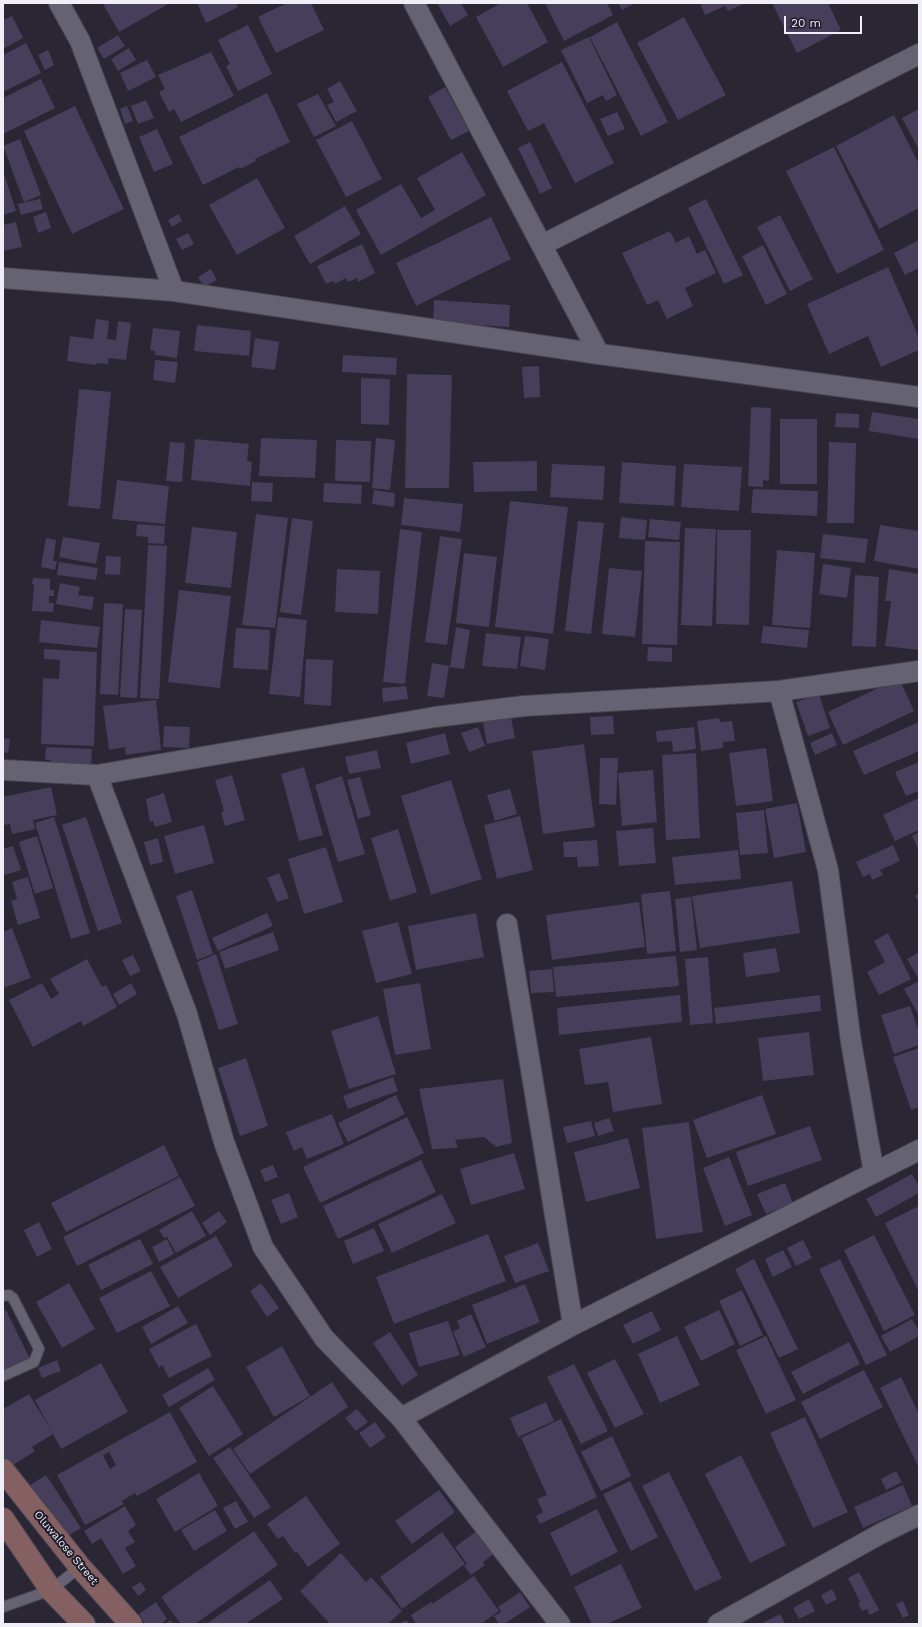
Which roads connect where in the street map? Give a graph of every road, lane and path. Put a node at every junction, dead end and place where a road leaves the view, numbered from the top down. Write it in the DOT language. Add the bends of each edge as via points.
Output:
graph roads {
  1 [pos="59,3"];
  2 [pos="414,3"];
  3 [pos="919,54"];
  4 [pos="542,245"];
  5 [pos="3,278"];
  6 [pos="174,291"];
  7 [pos="599,354"];
  8 [pos="919,397"];
  9 [pos="919,671"];
  10 [pos="779,691"];
  11 [pos="3,770"];
  12 [pos="97,775"];
  13 [pos="507,924"];
  14 [pos="919,1150"];
  15 [pos="874,1173"];
  16 [pos="3,1296"];
  17 [pos="573,1325"];
  18 [pos="3,1376"];
  19 [pos="401,1418"];
  20 [pos="3,1470"];
  21 [pos="919,1516"];
  22 [pos="4,1521"];
  23 [pos="80,1567"];
  24 [pos="51,1590"];
  25 [pos="3,1607"];
  26 [pos="84,1624"];
  27 [pos="131,1624"];
  28 [pos="560,1624"];
  29 [pos="718,1624"];
  1 -- 6 [label="street" via="80,42"];
  2 -- 4 [label="street"];
  3 -- 4 [label="street"];
  4 -- 7 [label="street"];
  5 -- 6 [label="street"];
  6 -- 7 [label="street"];
  7 -- 8 [label="street"];
  9 -- 10 [label="street"];
  10 -- 12 [label="street" via="524,706 442,716"];
  10 -- 15 [label="street" via="828,870 851,1042"];
  11 -- 12 [label="street"];
  12 -- 19 [label="street" via="187,1014 224,1142 262,1247 324,1338"];
  13 -- 17 [label="street"];
  14 -- 15 [label="street"];
  15 -- 17 [label="street"];
  16 -- 18 [label="lane" via="9,1295 13,1298 39,1349 34,1362"];
  17 -- 19 [label="street"];
  19 -- 28 [label="street"];
  20 -- 23 [label="street, Oluwalose Street"];
  21 -- 29 [label="street" via="882,1533"];
  22 -- 24 [label="street"];
  23 -- 24 [label="lane"];
  23 -- 27 [label="street, Oluwalose Street"];
  24 -- 25 [label="lane"];
  24 -- 26 [label="street"];
}
